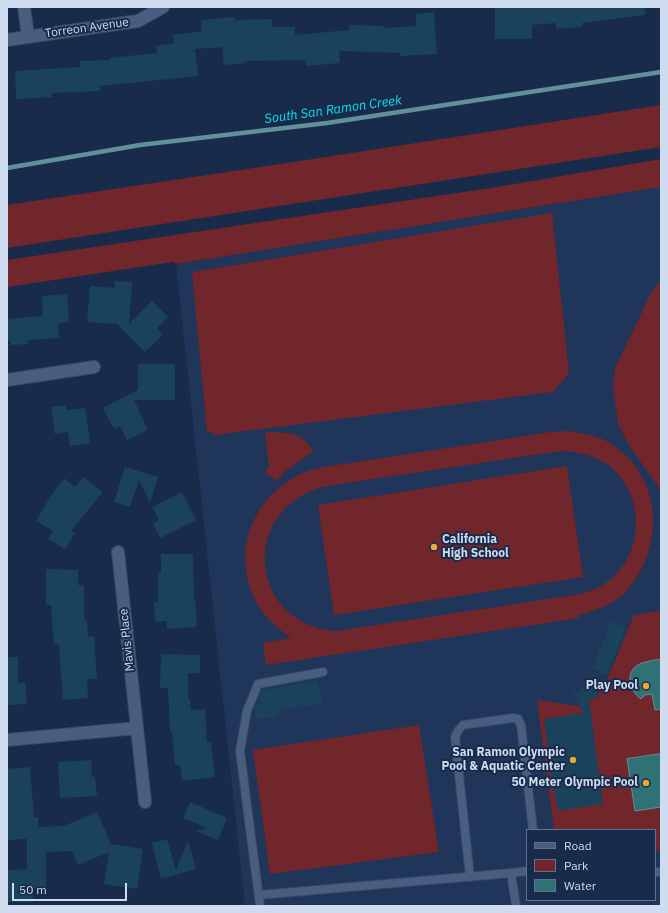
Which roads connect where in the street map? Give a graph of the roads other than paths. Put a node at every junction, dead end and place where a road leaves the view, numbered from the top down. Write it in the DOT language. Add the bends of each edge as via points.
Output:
graph roads {
  1 [pos="24,7"];
  2 [pos="164,7"];
  3 [pos="28,36"];
  4 [pos="7,40"];
  5 [pos="94,367"];
  6 [pos="7,380"];
  7 [pos="118,552"];
  8 [pos="323,672"];
  9 [pos="137,728"];
  10 [pos="7,740"];
  11 [pos="145,802"];
  12 [pos="532,829"];
  13 [pos="526,871"];
  14 [pos="511,874"];
  15 [pos="470,877"];
  16 [pos="259,895"];
  17 [pos="260,906"];
  18 [pos="516,906"];
  1 -- 3 [label="street"];
  2 -- 3 [label="street, Torreon Avenue" via="138,21"];
  3 -- 4 [label="street, Torreon Avenue"];
  5 -- 6 [label="street"];
  7 -- 9 [label="street, Mavis Place"];
  8 -- 16 [label="lane" via="258,684 247,711 240,750"];
  9 -- 10 [label="street"];
  9 -- 11 [label="street, Mavis Place"];
  12 -- 15 [label="lane" via="521,725 518,719 463,725 455,737"];
  13 -- 14 [label="lane"];
  14 -- 15 [label="lane"];
  14 -- 18 [label="lane"];
  15 -- 16 [label="lane"];
  16 -- 17 [label="lane"];
}
